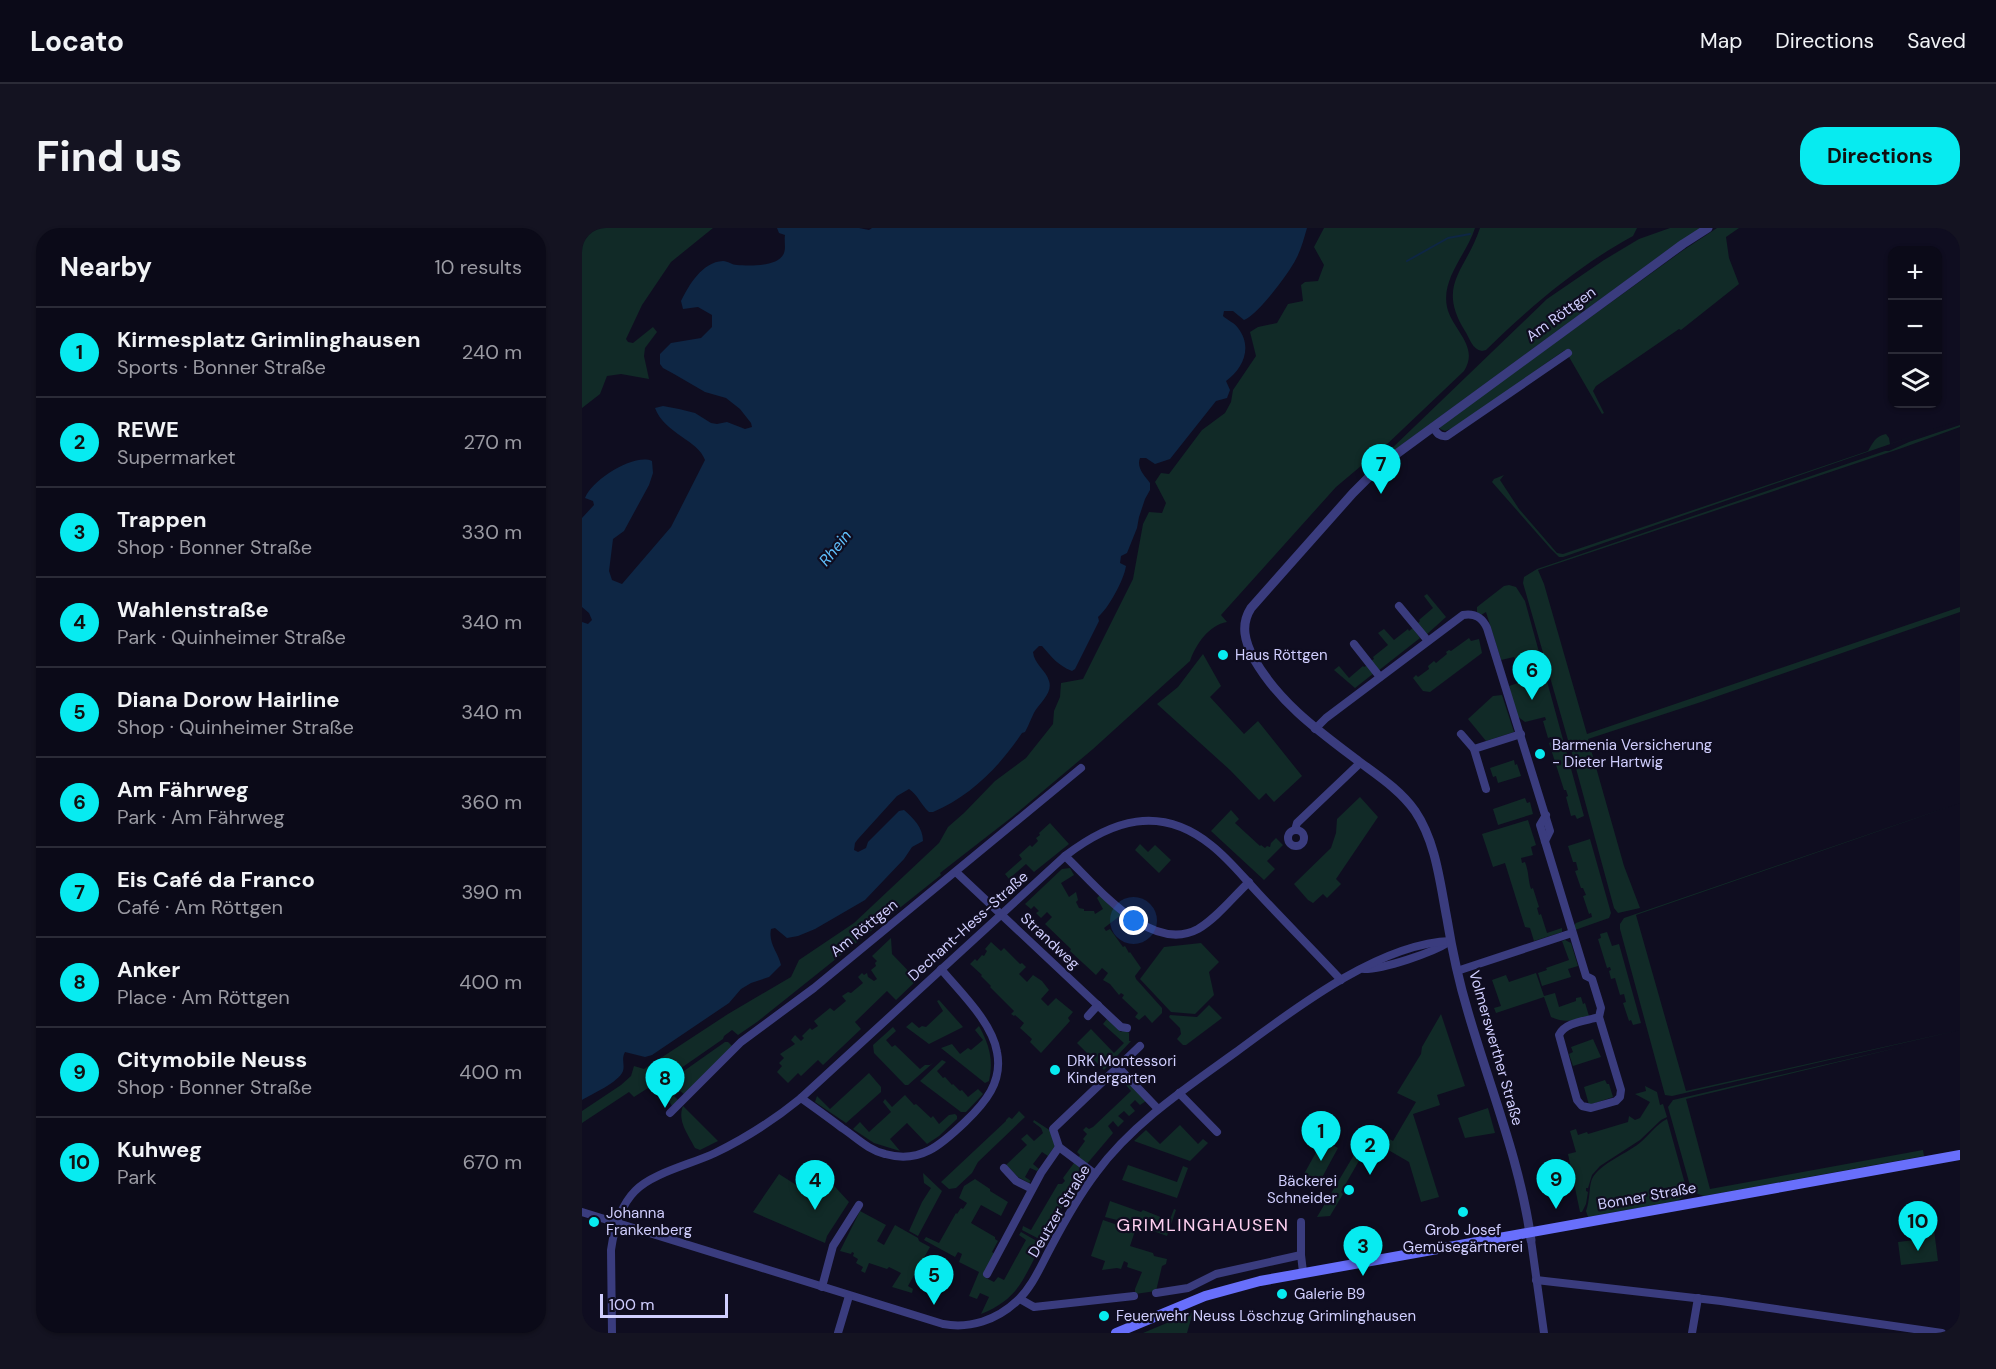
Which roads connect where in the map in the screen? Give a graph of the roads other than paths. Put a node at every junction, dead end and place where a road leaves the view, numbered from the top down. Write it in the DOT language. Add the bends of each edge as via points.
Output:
graph roads {
  1 [pos="1708,228"];
  2 [pos="1568,353"];
  3 [pos="1433,427"];
  4 [pos="1399,606"];
  5 [pos="1244,630"];
  6 [pos="1428,641"];
  7 [pos="1354,644"];
  8 [pos="1380,677"];
  9 [pos="1315,729"];
  10 [pos="1461,734"];
  11 [pos="1521,734"];
  12 [pos="1474,750"];
  13 [pos="1360,763"];
  14 [pos="1081,768"];
  15 [pos="1486,789"];
  16 [pos="1295,830"];
  17 [pos="1065,856"];
  18 [pos="956,872"];
  19 [pos="1249,882"];
  20 [pos="1001,914"];
  21 [pos="1572,933"];
  22 [pos="1451,941"];
  23 [pos="941,969"];
  24 [pos="1458,971"];
  25 [pos="1341,980"];
  26 [pos="1098,1005"];
  27 [pos="1088,1016"];
  28 [pos="1599,1017"];
  29 [pos="1127,1028"];
  30 [pos="1140,1046"];
  31 [pos="1118,1067"];
  32 [pos="1179,1093"];
  33 [pos="801,1098"];
  34 [pos="1158,1109"];
  35 [pos="670,1113"];
  36 [pos="1217,1132"];
  37 [pos="1059,1147"];
  38 [pos="1960,1155"];
  39 [pos="1004,1168"];
  40 [pos="1095,1174"];
  41 [pos="1032,1189"];
  42 [pos="859,1205"];
  43 [pos="582,1212"];
  44 [pos="617,1222"];
  45 [pos="1301,1222"];
  46 [pos="1531,1236"];
  47 [pos="1301,1255"];
  48 [pos="1304,1272"];
  49 [pos="987,1274"];
  50 [pos="1536,1280"];
  51 [pos="822,1287"];
  52 [pos="1156,1293"];
  53 [pos="849,1296"];
  54 [pos="1134,1296"];
  55 [pos="1698,1298"];
  56 [pos="1020,1299"];
  57 [pos="612,1333"];
  58 [pos="838,1333"];
  59 [pos="1116,1333"];
  60 [pos="1544,1333"];
  61 [pos="1692,1333"];
  62 [pos="1942,1333"];
  1 -- 3 [label="street, Am Röttgen"];
  2 -- 3 [label="street" via="1447,436 1442,437"];
  3 -- 5 [label="street, Am Röttgen" via="1380,466 1353,493 1251,608"];
  4 -- 6 [label="street"];
  5 -- 9 [label="street, Volmerswerther Straße" via="1268,680"];
  6 -- 8 [label="street"];
  6 -- 11 [label="street" via="1463,615 1482,619"];
  7 -- 8 [label="street"];
  8 -- 9 [label="street"];
  9 -- 13 [label="street, Volmerswerther Straße"];
  10 -- 12 [label="street"];
  11 -- 12 [label="street"];
  11 -- 21 [label="street" via="1546,815 1540,825"];
  12 -- 15 [label="street"];
  13 -- 16 [label="street" via="1297,823"];
  13 -- 22 [label="street, Volmerswerther Straße" via="1406,799 1423,824 1437,867"];
  14 -- 18 [label="street, Am Röttgen"];
  17 -- 19 [label="street, Dechant-Hess-Straße" via="1115,826 1163,822 1199,836"];
  17 -- 19 [label="street" via="1130,919 1170,935 1204,925"];
  17 -- 20 [label="street, Dechant-Hess-Straße"];
  18 -- 20 [label="street, Strandweg"];
  18 -- 35 [label="street, Am Röttgen" via="814,988 748,1036"];
  19 -- 25 [label="street, Dechant-Hess-Straße"];
  20 -- 23 [label="street, Dechant-Hess-Straße"];
  20 -- 26 [label="street, Strandweg"];
  21 -- 24 [label="street"];
  21 -- 28 [label="street" via="1586,976 1592,979 1601,1008"];
  22 -- 24 [label="street, Volmerswerther Straße"];
  22 -- 25 [label="street, Deutzer Straße" via="1435,950 1375,969 1363,969"];
  23 -- 33 [label="street, Dechant-Hess-Straße"];
  23 -- 33 [label="street" via="987,1027 998,1058 996,1081 989,1097 944,1142 918,1155 883,1154"];
  24 -- 46 [label="street, Volmerswerther Straße" via="1467,1012 1517,1170"];
  25 -- 32 [label="street, Deutzer Straße"];
  26 -- 27 [label="street"];
  26 -- 29 [label="street, Strandweg"];
  28 -- 28 [label="street" via="1567,1026 1558,1035 1577,1100 1588,1108 1616,1101 1621,1092"];
  30 -- 31 [label="street"];
  31 -- 34 [label="street"];
  31 -- 37 [label="street" via="1053,1129"];
  32 -- 34 [label="street, Deutzer Straße"];
  32 -- 36 [label="street"];
  33 -- 44 [label="street, Dechant-Hess-Straße" via="752,1134 642,1184 629,1198"];
  34 -- 40 [label="street, Deutzer Straße"];
  37 -- 40 [label="street"];
  37 -- 41 [label="street"];
  38 -- 46 [label="main road, Bonner Straße"];
  39 -- 41 [label="street"];
  40 -- 56 [label="street, Deutzer Straße"];
  41 -- 49 [label="street"];
  42 -- 51 [label="street" via="833,1246"];
  43 -- 44 [label="street"];
  44 -- 51 [label="street"];
  44 -- 57 [label="street, Dechant-Hess-Straße" via="611,1250"];
  45 -- 47 [label="street"];
  46 -- 48 [label="main road, Bonner Straße"];
  46 -- 50 [label="street, Volmerswerther Straße"];
  47 -- 48 [label="street"];
  47 -- 52 [label="street" via="1216,1274 1188,1288"];
  48 -- 59 [label="main road, Bonner Straße" via="1205,1296"];
  50 -- 55 [label="street"];
  50 -- 60 [label="street, Volmerswerther Straße"];
  51 -- 53 [label="street"];
  53 -- 56 [label="street" via="952,1326 967,1326 995,1317"];
  53 -- 58 [label="street"];
  54 -- 56 [label="street" via="1034,1307"];
  55 -- 61 [label="street"];
  55 -- 62 [label="street"];
}
